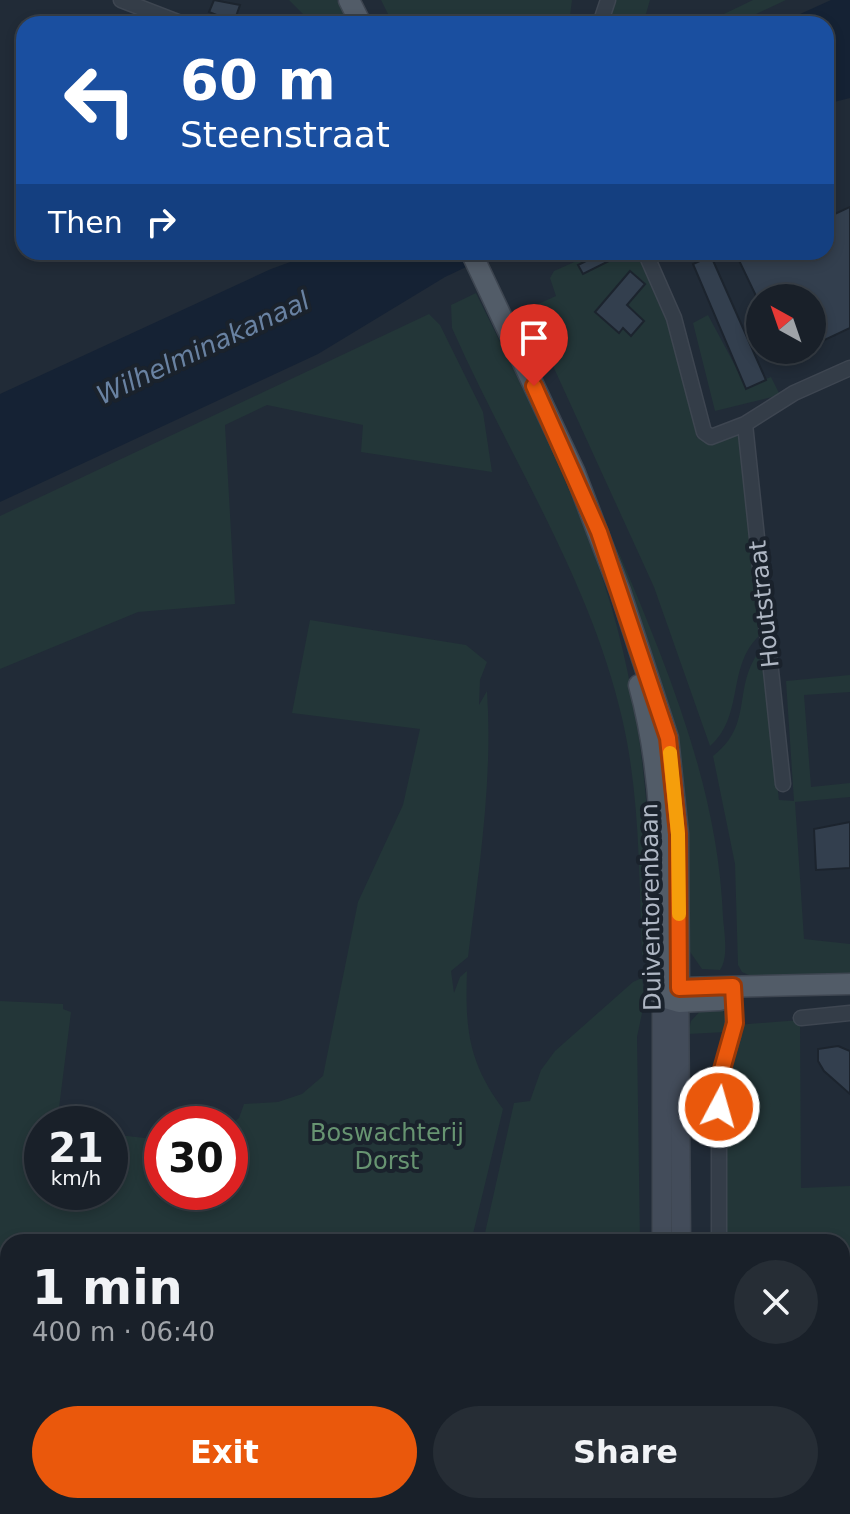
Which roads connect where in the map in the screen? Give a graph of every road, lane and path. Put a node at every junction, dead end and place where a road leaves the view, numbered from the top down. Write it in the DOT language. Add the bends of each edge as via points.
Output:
graph roads {
  1 [pos="121,0"];
  2 [pos="162,16"];
  3 [pos="475,260"];
  4 [pos="649,260"];
  5 [pos="850,368"];
  6 [pos="745,424"];
  7 [pos="783,784"];
  8 [pos="850,984"];
  9 [pos="850,992"];
  10 [pos="734,993"];
  11 [pos="673,995"];
  12 [pos="850,1013"];
  13 [pos="801,1018"];
  14 [pos="662,1234"];
  15 [pos="681,1234"];
  16 [pos="719,1234"];
  1 -- 2 [label="street"];
  3 -- 11 [label="main road, Duiventorenbaan" via="575,473 614,580 657,769"];
  4 -- 6 [label="street" via="674,318 704,432 711,437"];
  5 -- 6 [label="street" via="794,393"];
  6 -- 7 [label="street, Houtstraat"];
  8 -- 10 [label="main road"];
  9 -- 10 [label="main road"];
  10 -- 11 [label="main road"];
  10 -- 16 [label="street" via="733,1036 719,1080"];
  11 -- 14 [label="main road, Duiventorenbaan"];
  11 -- 15 [label="main road, Duiventorenbaan"];
  12 -- 13 [label="street"];
}
